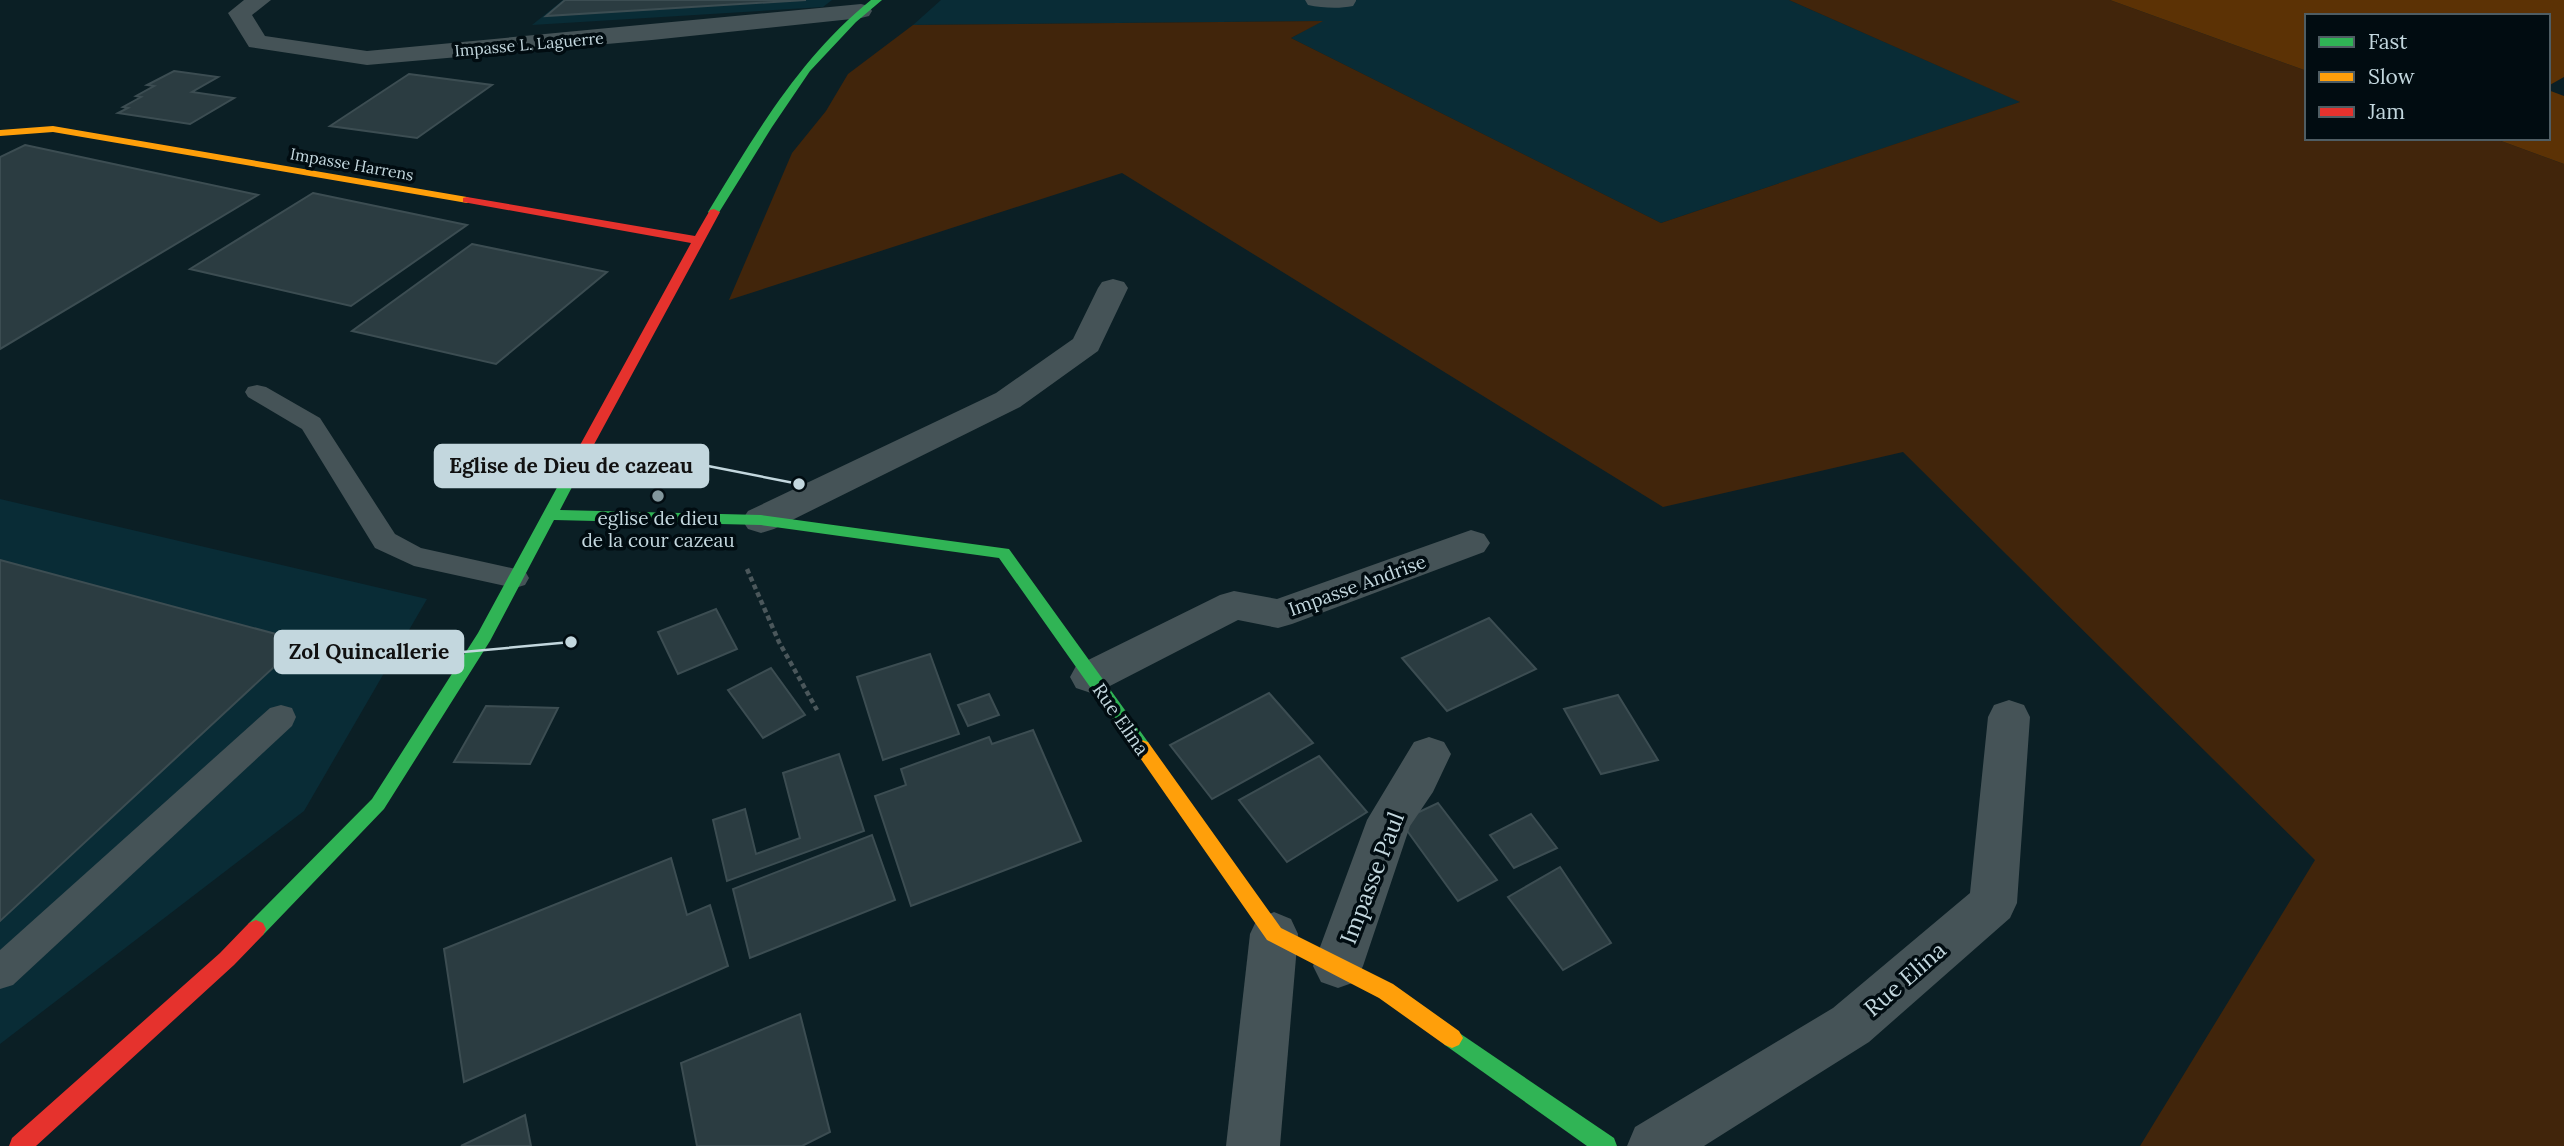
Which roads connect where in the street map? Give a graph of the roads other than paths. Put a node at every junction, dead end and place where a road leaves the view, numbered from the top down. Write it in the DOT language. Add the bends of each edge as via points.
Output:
graph roads {
  1 [pos="260,0"];
  2 [pos="1316,0"];
  3 [pos="1345,1"];
  4 [pos="869,6"];
  5 [pos="0,133"];
  6 [pos="697,240"];
  7 [pos="1114,288"];
  8 [pos="257,392"];
  9 [pos="549,515"];
  10 [pos="761,520"];
  11 [pos="1471,543"];
  12 [pos="514,578"];
  13 [pos="1091,677"];
  14 [pos="281,717"];
  15 [pos="2009,718"];
  16 [pos="1429,754"];
  17 [pos="1274,934"];
  18 [pos="1338,966"];
  19 [pos="0,973"];
  20 [pos="20,1146"];
  21 [pos="1253,1146"];
  22 [pos="1606,1146"];
  23 [pos="1654,1146"];
  1 -- 4 [label="street, Impasse L. Laguerre" via="239,13 257,42 367,58 652,33"];
  2 -- 3 [label="street"];
  4 -- 6 [label="street" via="783,100"];
  5 -- 6 [label="street, Impasse Harrens" via="53,129"];
  6 -- 9 [label="street"];
  7 -- 10 [label="street" via="1087,344 1008,400"];
  8 -- 12 [label="lane" via="311,424 385,541 414,556"];
  9 -- 10 [label="street, Rue Elina"];
  9 -- 12 [label="street"];
  10 -- 13 [label="street, Rue Elina" via="1004,553"];
  11 -- 13 [label="street, Impasse Andrise" via="1278,614 1234,605"];
  12 -- 20 [label="street" via="484,637 378,804 227,958"];
  13 -- 17 [label="street, Rue Elina"];
  14 -- 19 [label="lane"];
  15 -- 23 [label="street, Rue Elina" via="1993,903 1851,1026"];
  16 -- 18 [label="street, Impasse Paul" via="1390,820"];
  17 -- 18 [label="street, Rue Elina"];
  17 -- 21 [label="street"];
  18 -- 22 [label="street, Rue Elina" via="1386,991"];
}
